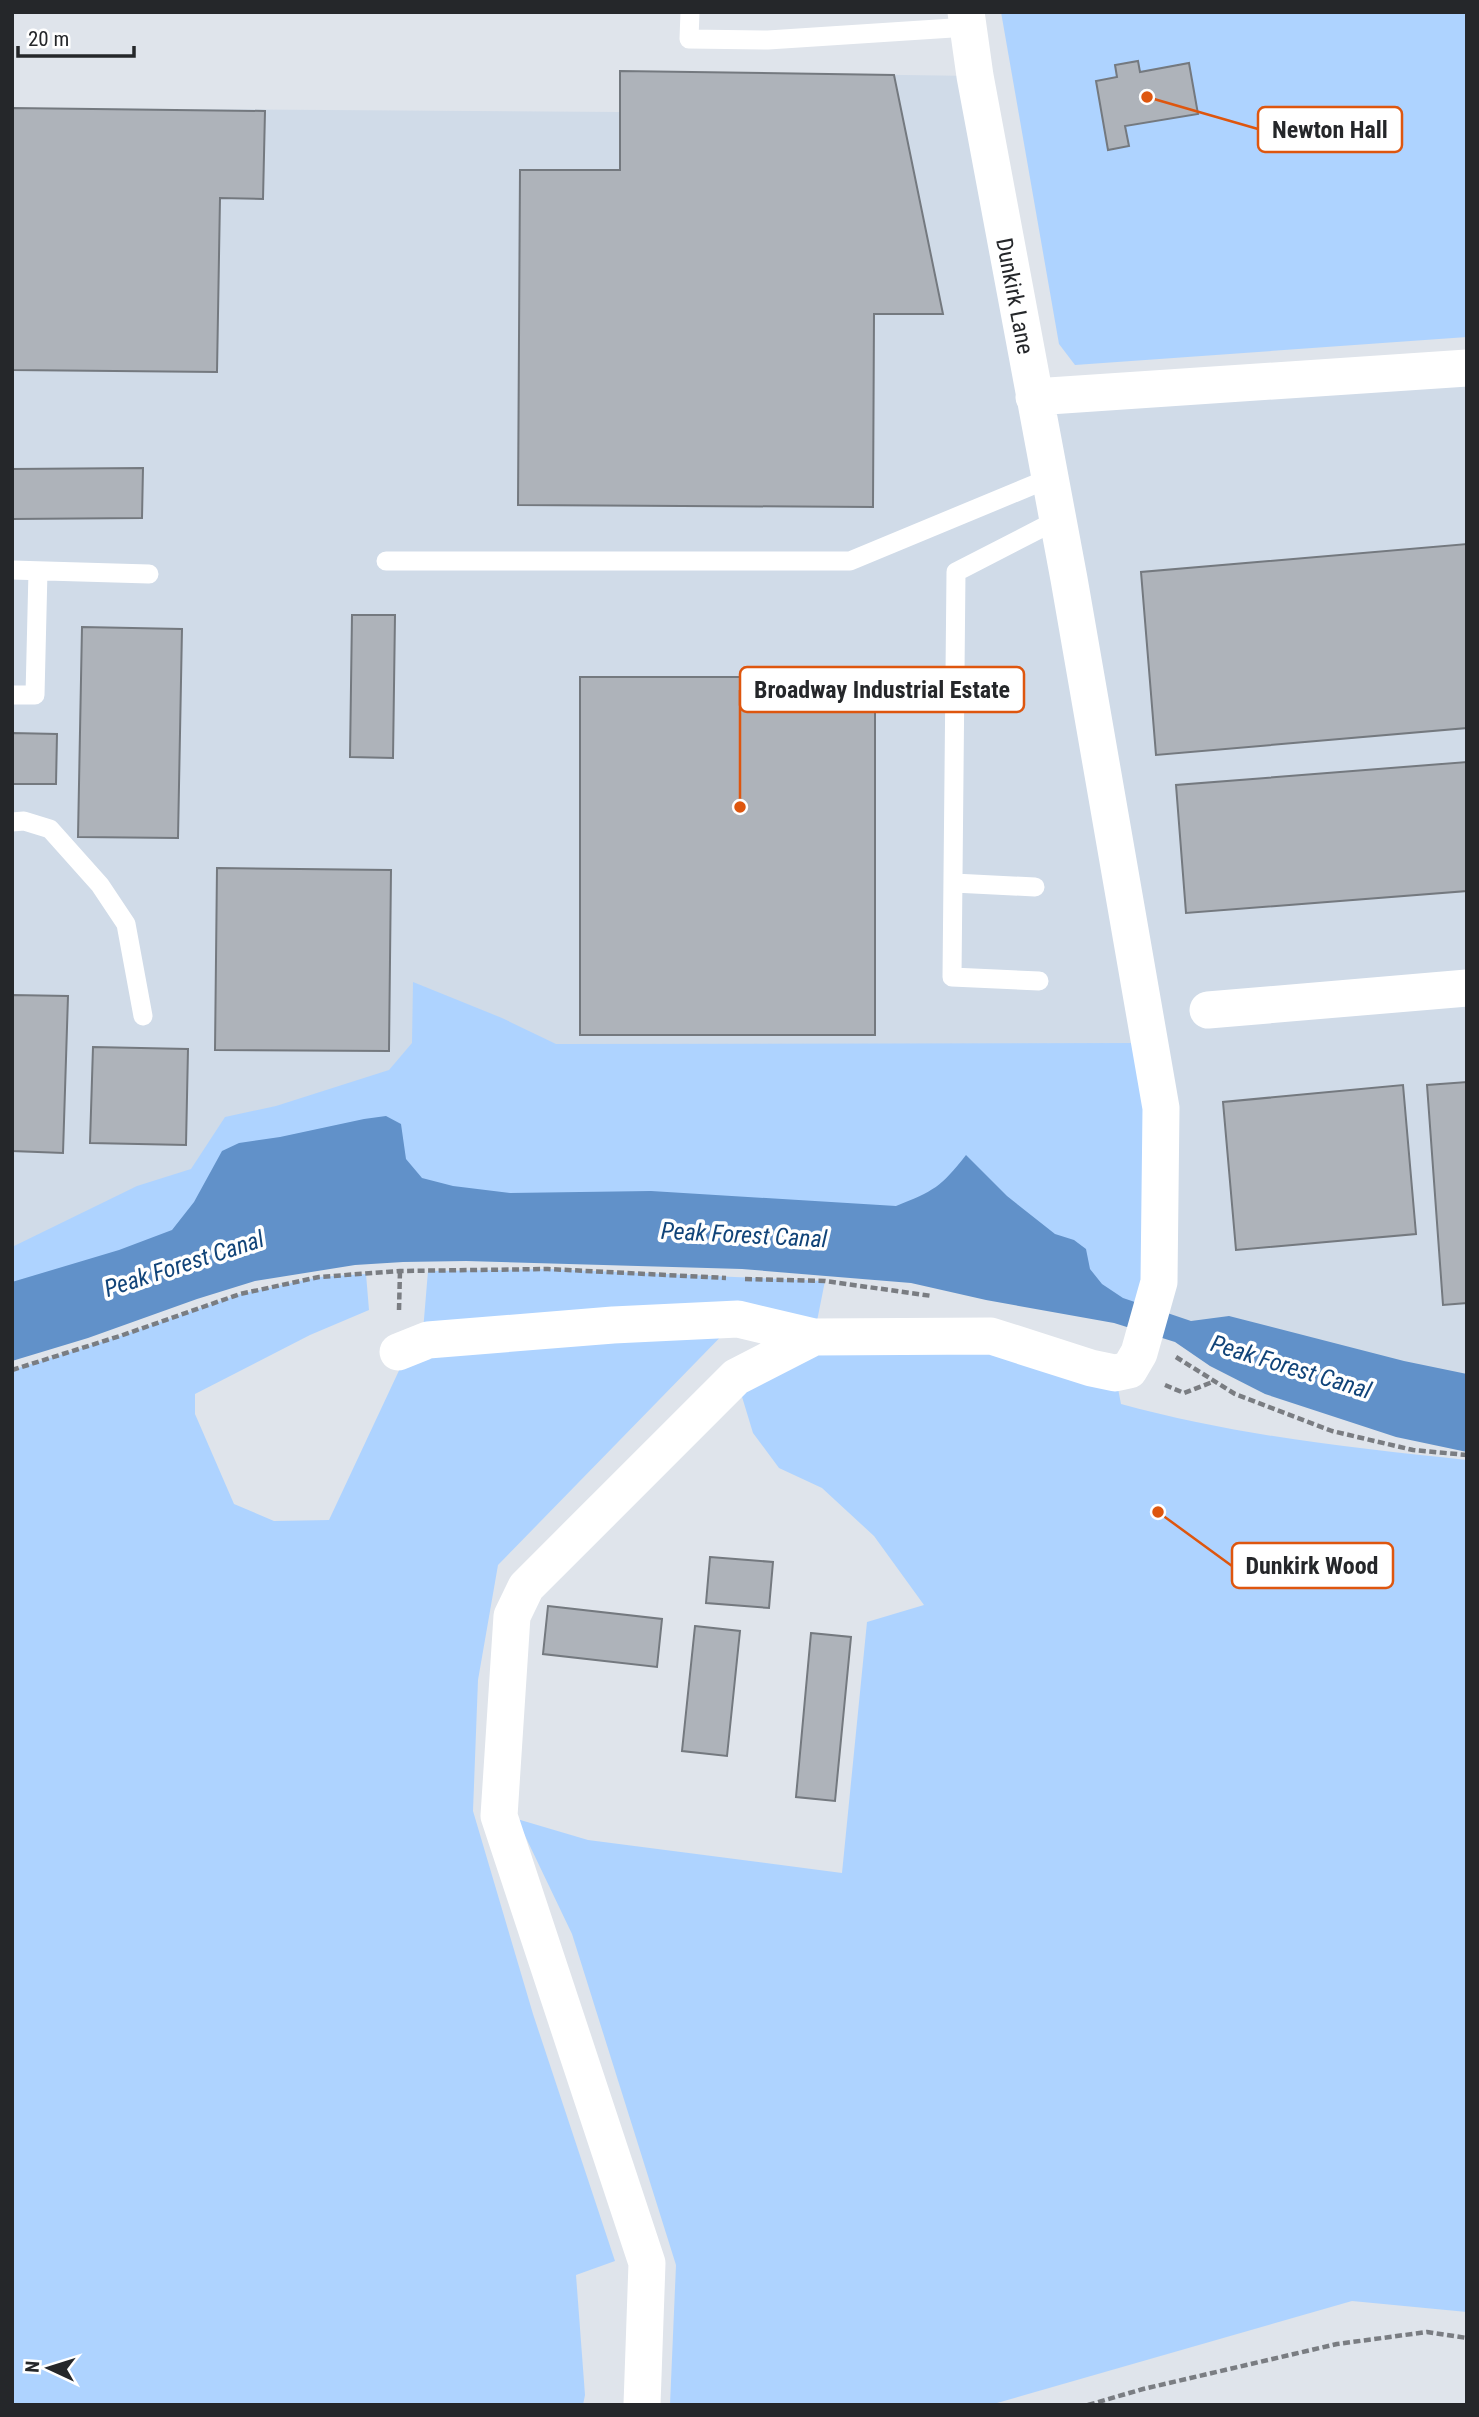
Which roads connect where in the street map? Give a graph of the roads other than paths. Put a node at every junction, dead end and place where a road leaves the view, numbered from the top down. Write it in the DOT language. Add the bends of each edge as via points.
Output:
graph roads {
  1 [pos="690,12"];
  2 [pos="967,20"];
  3 [pos="1467,368"];
  4 [pos="1034,397"];
  5 [pos="1050,478"];
  6 [pos="1057,520"];
  7 [pos="386,561"];
  8 [pos="12,570"];
  9 [pos="37,571"];
  10 [pos="149,574"];
  11 [pos="12,695"];
  12 [pos="12,822"];
  13 [pos="954,883"];
  14 [pos="1035,887"];
  15 [pos="1039,981"];
  16 [pos="1467,988"];
  17 [pos="1208,1010"];
  18 [pos="143,1016"];
  19 [pos="814,1337"];
  20 [pos="398,1352"];
  21 [pos="642,2405"];
  1 -- 2 [label="lane" via="689,39 768,40"];
  2 -- 4 [label="street, Dunkirk Lane"];
  3 -- 4 [label="street"];
  4 -- 5 [label="street, Dunkirk Lane"];
  5 -- 6 [label="street, Dunkirk Lane"];
  5 -- 7 [label="lane" via="850,561"];
  6 -- 13 [label="lane" via="956,572"];
  6 -- 19 [label="street, Dunkirk Lane" via="1161,1108 1159,1282 1147,1359 1115,1373 991,1336"];
  8 -- 9 [label="lane"];
  9 -- 10 [label="lane"];
  9 -- 11 [label="lane" via="35,695"];
  12 -- 18 [label="lane" via="50,830 100,885 126,924"];
  13 -- 14 [label="lane"];
  13 -- 15 [label="lane" via="952,976"];
  16 -- 17 [label="street"];
  19 -- 20 [label="street" via="738,1319 428,1340"];
  19 -- 21 [label="street" via="736,1377 526,1587 512,1616 499,1816 647,2263"];
}
